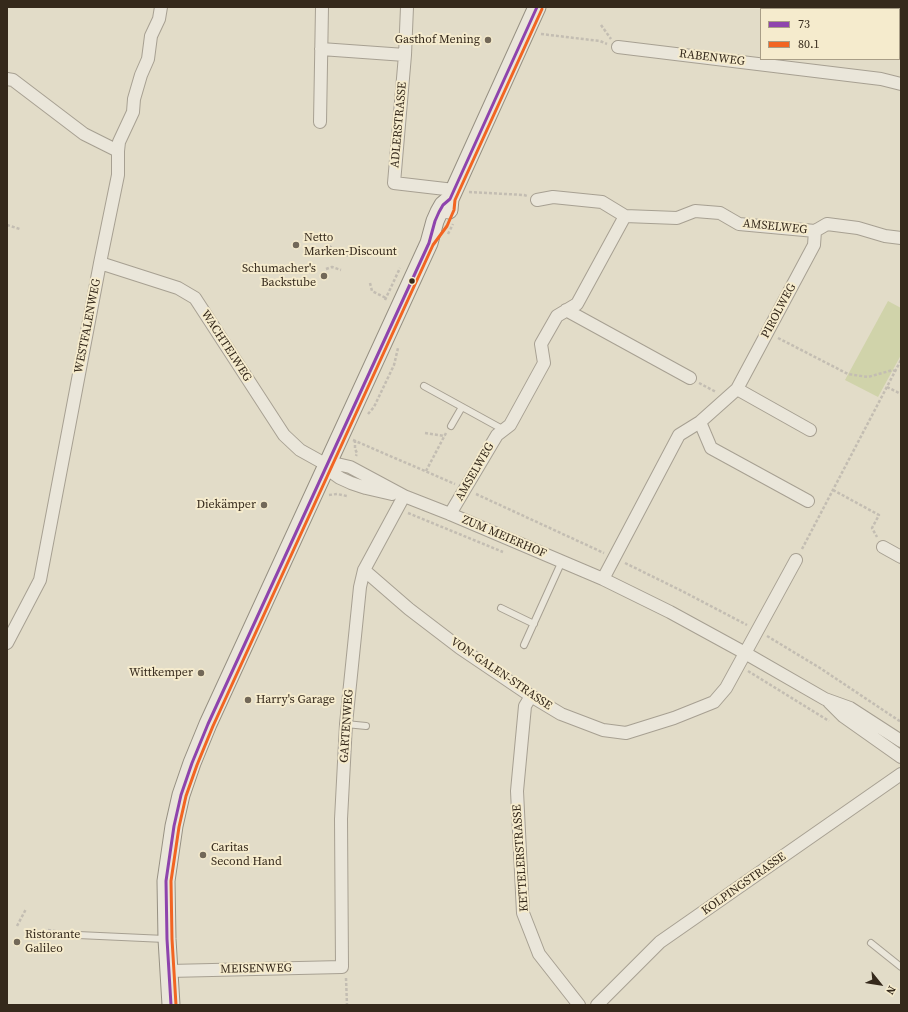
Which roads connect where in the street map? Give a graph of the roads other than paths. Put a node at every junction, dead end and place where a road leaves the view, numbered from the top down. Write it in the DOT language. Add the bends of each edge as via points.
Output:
graph roads {
  1 [pos="160,7"];
  2 [pos="322,7"];
  3 [pos="407,7"];
  4 [pos="537,7"];
  5 [pos="618,47"];
  6 [pos="321,49"];
  7 [pos="405,55"];
  8 [pos="7,79"];
  9 [pos="901,84"];
  10 [pos="320,122"];
  11 [pos="118,151"];
  12 [pos="456,193"];
  13 [pos="537,200"];
  14 [pos="625,216"];
  15 [pos="814,231"];
  16 [pos="901,238"];
  17 [pos="100,263"];
  18 [pos="566,310"];
  19 [pos="690,378"];
  20 [pos="424,386"];
  21 [pos="737,389"];
  22 [pos="462,407"];
  23 [pos="700,422"];
  24 [pos="451,426"];
  25 [pos="504,430"];
  26 [pos="810,430"];
  27 [pos="327,465"];
  28 [pos="404,496"];
  29 [pos="808,501"];
  30 [pos="450,514"];
  31 [pos="883,547"];
  32 [pos="901,557"];
  33 [pos="796,560"];
  34 [pos="562,561"];
  35 [pos="364,570"];
  36 [pos="603,579"];
  37 [pos="501,608"];
  38 [pos="534,624"];
  39 [pos="7,643"];
  40 [pos="524,645"];
  41 [pos="745,653"];
  42 [pos="531,696"];
  43 [pos="825,699"];
  44 [pos="346,724"];
  45 [pos="366,726"];
  46 [pos="901,741"];
  47 [pos="901,757"];
  48 [pos="901,774"];
  49 [pos="78,935"];
  50 [pos="167,940"];
  51 [pos="871,943"];
  52 [pos="342,967"];
  53 [pos="901,967"];
  54 [pos="169,971"];
  55 [pos="171,1005"];
  56 [pos="579,1005"];
  57 [pos="597,1005"];
  1 -- 11 [label="street, WESTFALENWEG" via="159,19 151,36 148,59 134,99 133,112 119,142"];
  2 -- 6 [label="street"];
  3 -- 7 [label="street, ADLERSTRASSE"];
  4 -- 12 [label="main road"];
  5 -- 9 [label="street, RABENWEG" via="881,79"];
  6 -- 7 [label="street"];
  6 -- 10 [label="street"];
  7 -- 12 [label="street, ADLERSTRASSE" via="394,183"];
  8 -- 11 [label="street" via="13,80 84,134"];
  11 -- 17 [label="street, WESTFALENWEG" via="118,175"];
  12 -- 27 [label="main road" via="442,224 429,242"];
  13 -- 14 [label="street, AMSELWEG" via="553,197 602,202"];
  14 -- 15 [label="street, AMSELWEG" via="677,218 695,211 720,213 739,224"];
  14 -- 18 [label="street, AMSELWEG" via="577,304"];
  15 -- 16 [label="street, AMSELWEG" via="827,224"];
  15 -- 21 [label="street, PIROLWEG" via="814,245"];
  17 -- 27 [label="street, WACHTELWEG" via="178,288 195,298 284,435 300,450"];
  17 -- 39 [label="street, WESTFALENWEG" via="40,580"];
  18 -- 19 [label="street"];
  18 -- 25 [label="street, AMSELWEG" via="557,316 541,344 544,363 510,425"];
  20 -- 22 [label="lane"];
  21 -- 23 [label="street, PIROLWEG"];
  21 -- 26 [label="street"];
  22 -- 24 [label="lane"];
  22 -- 25 [label="lane"];
  23 -- 29 [label="street" via="711,448"];
  23 -- 36 [label="street, PIROLWEG" via="679,436"];
  25 -- 30 [label="street, AMSELWEG" via="497,435"];
  27 -- 28 [label="street, ZUM MEIERHOF" via="350,467"];
  27 -- 50 [label="main road" via="192,762 181,795 171,841 166,881"];
  28 -- 30 [label="street, ZUM MEIERHOF"];
  28 -- 35 [label="street, GARTENWEG"];
  30 -- 34 [label="street, ZUM MEIERHOF"];
  31 -- 32 [label="street"];
  33 -- 41 [label="street"];
  34 -- 36 [label="street, ZUM MEIERHOF"];
  34 -- 38 [label="lane"];
  35 -- 42 [label="street, VON-GALEN-STRASSE" via="454,644"];
  35 -- 44 [label="street, GARTENWEG"];
  36 -- 41 [label="street, ZUM MEIERHOF"];
  37 -- 38 [label="lane"];
  38 -- 40 [label="lane"];
  41 -- 42 [label="street, VON-GALEN-STRASSE" via="723,692 714,702 626,733 603,730 562,714"];
  41 -- 43 [label="street, ZUM MEIERHOF"];
  42 -- 56 [label="street, KETTELERSTRASSE" via="525,706 517,791 523,913 539,954"];
  43 -- 46 [label="street, ZUM MEIERHOF" via="850,708"];
  43 -- 47 [label="street, ZUM MEIERHOF"];
  44 -- 45 [label="lane"];
  44 -- 52 [label="street, GARTENWEG" via="341,819"];
  48 -- 57 [label="street, KOLPINGSTRASSE" via="660,942"];
  49 -- 50 [label="lane"];
  50 -- 54 [label="main road"];
  51 -- 53 [label="lane"];
  52 -- 54 [label="street, MEISENWEG"];
  54 -- 55 [label="main road"];
}
